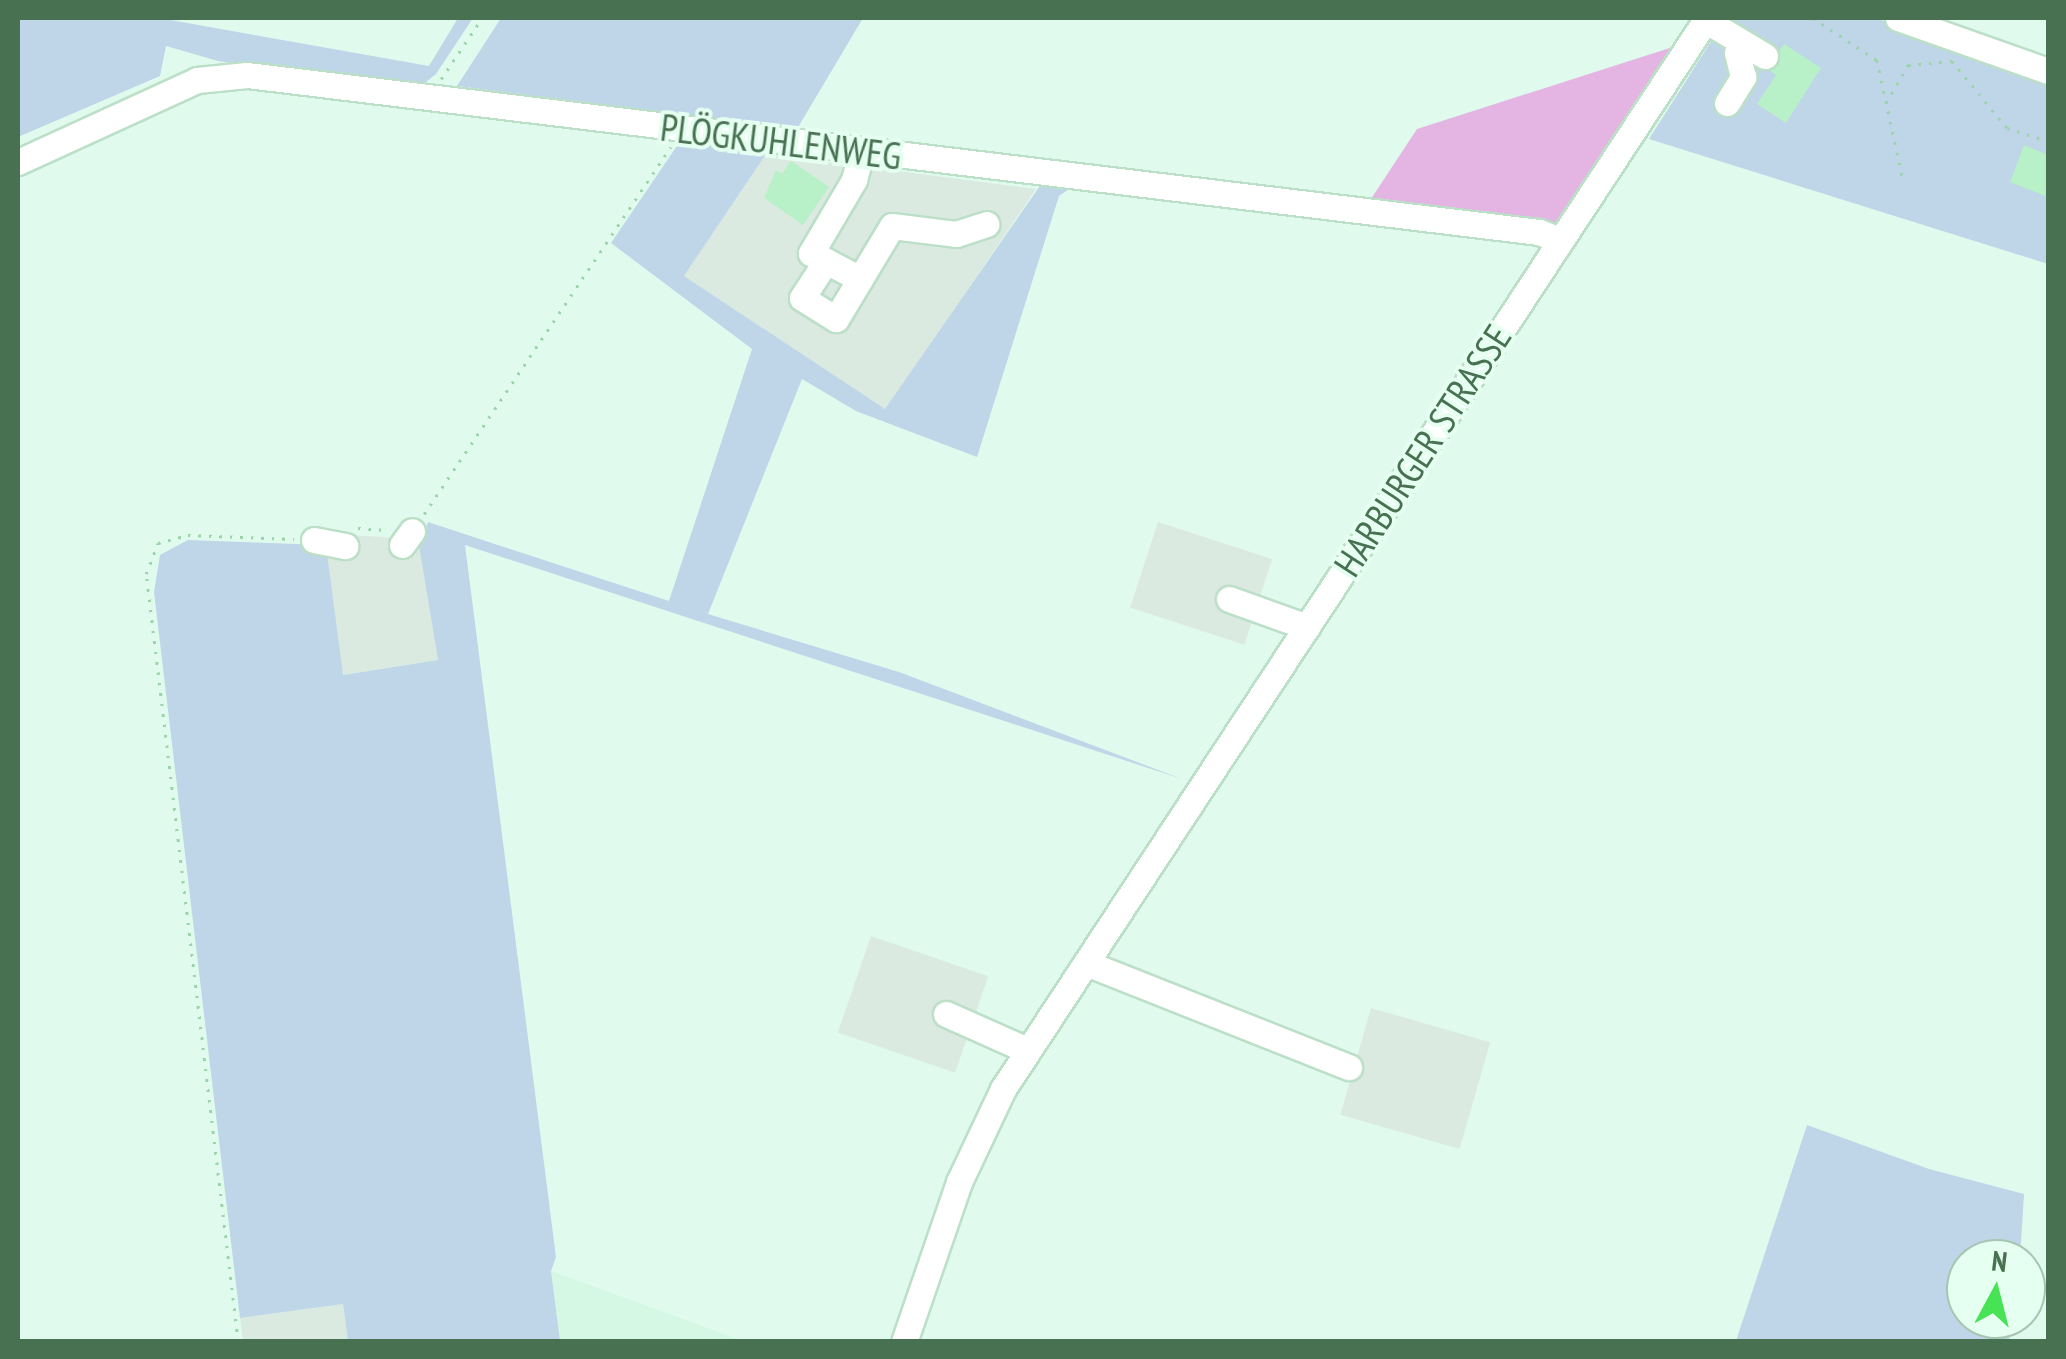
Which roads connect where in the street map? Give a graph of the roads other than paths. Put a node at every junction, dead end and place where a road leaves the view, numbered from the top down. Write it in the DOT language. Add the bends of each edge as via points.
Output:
graph roads {
  1 [pos="1898,18"];
  2 [pos="1709,21"];
  3 [pos="2048,71"];
  4 [pos="1727,103"];
  5 [pos="862,150"];
  6 [pos="18,162"];
  7 [pos="986,224"];
  8 [pos="1560,240"];
  9 [pos="826,261"];
  10 [pos="860,280"];
  11 [pos="346,537"];
  12 [pos="314,540"];
  13 [pos="1229,599"];
  14 [pos="1306,626"];
  15 [pos="1086,963"];
  16 [pos="946,1014"];
  17 [pos="1027,1050"];
  18 [pos="1350,1067"];
  19 [pos="904,1342"];
  1 -- 3 [label="street"];
  2 -- 4 [label="street" via="1752,53"];
  2 -- 8 [label="street, HARBURGER STRASSE"];
  5 -- 6 [label="street, PLÖGKUHLENWEG" via="222,74"];
  5 -- 8 [label="street, PLÖGKUHLENWEG" via="1539,232"];
  5 -- 9 [label="street" via="854,180 811,253"];
  7 -- 10 [label="street" via="956,234 892,226"];
  8 -- 14 [label="street, HARBURGER STRASSE"];
  9 -- 10 [label="street"];
  9 -- 10 [label="street" via="802,298 836,319"];
  11 -- 12 [label="street"];
  13 -- 14 [label="street"];
  14 -- 15 [label="street, HARBURGER STRASSE"];
  15 -- 17 [label="street, HARBURGER STRASSE"];
  15 -- 18 [label="street"];
  16 -- 17 [label="street"];
  17 -- 19 [label="street, HARBURGER STRASSE" via="980,1134"];
}
